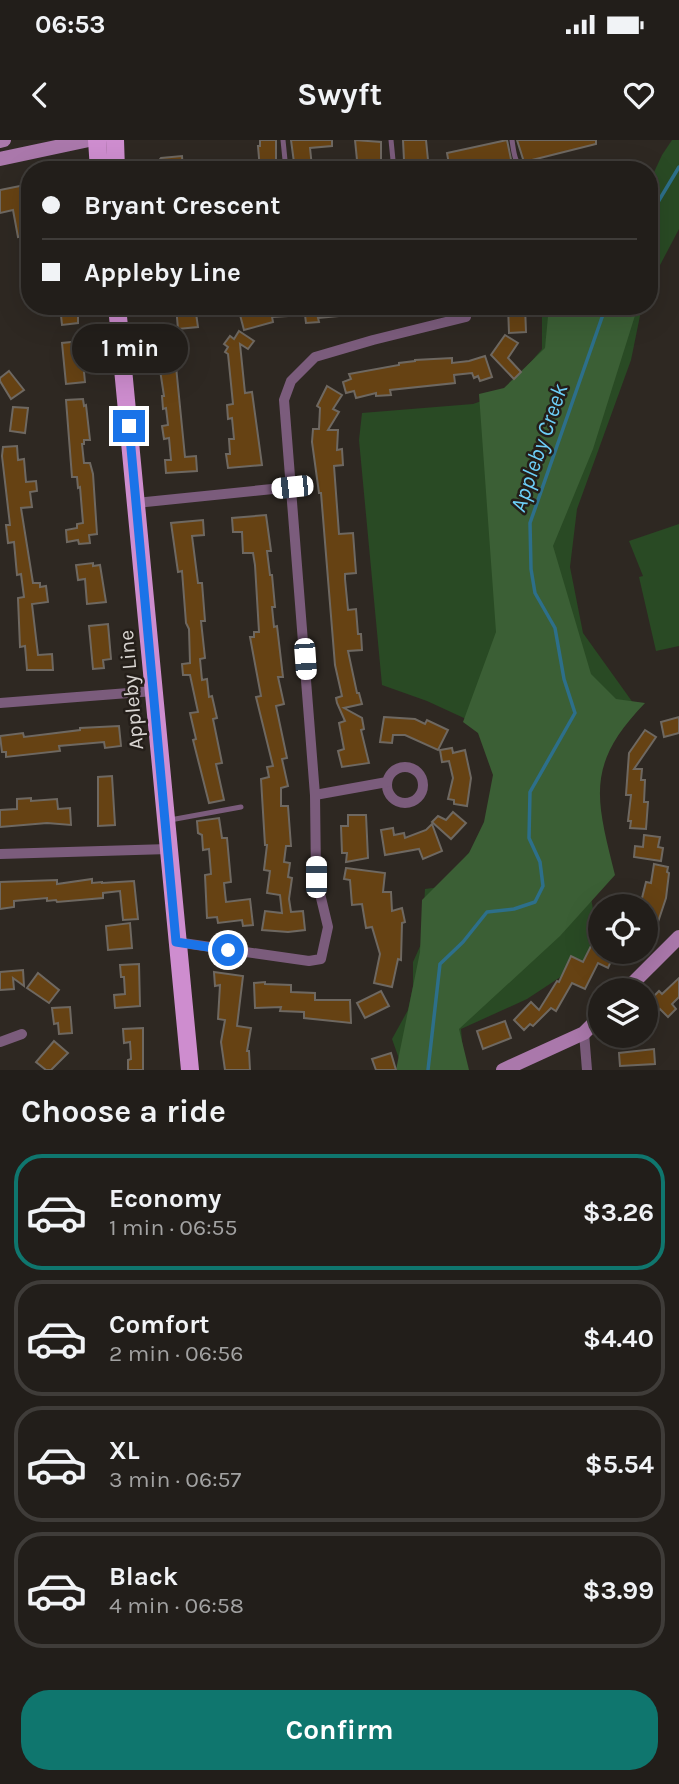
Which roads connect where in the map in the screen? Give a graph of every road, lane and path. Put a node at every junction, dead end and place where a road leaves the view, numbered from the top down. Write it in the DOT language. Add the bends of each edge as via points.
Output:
graph roads {
  1 [pos="89,140"];
  2 [pos="97,140"];
  3 [pos="115,140"];
  4 [pos="283,140"];
  5 [pos="391,140"];
  6 [pos="512,140"];
  7 [pos="0,159"];
  8 [pos="98,161"];
  9 [pos="116,161"];
  10 [pos="285,161"];
  11 [pos="393,161"];
  12 [pos="516,161"];
  13 [pos="118,315"];
  14 [pos="466,317"];
  15 [pos="292,487"];
  16 [pos="136,503"];
  17 [pos="154,691"];
  18 [pos="0,704"];
  19 [pos="387,782"];
  20 [pos="315,795"];
  21 [pos="241,807"];
  22 [pos="167,820"];
  23 [pos="169,849"];
  24 [pos="0,854"];
  25 [pos="679,937"];
  26 [pos="176,942"];
  27 [pos="638,978"];
  28 [pos="588,1029"];
  29 [pos="584,1033"];
  30 [pos="22,1034"];
  31 [pos="0,1042"];
  32 [pos="190,1070"];
  33 [pos="502,1070"];
  34 [pos="587,1070"];
  1 -- 7 [label="street"];
  2 -- 8 [label="main road"];
  3 -- 9 [label="main road"];
  4 -- 10 [label="lane"];
  5 -- 11 [label="lane"];
  6 -- 12 [label="lane"];
  13 -- 16 [label="main road, Appleby Line"];
  14 -- 15 [label="street" via="315,357 298,372 284,400"];
  15 -- 16 [label="street"];
  15 -- 20 [label="street"];
  16 -- 17 [label="main road, Appleby Line"];
  17 -- 18 [label="street"];
  17 -- 22 [label="main road, Appleby Line"];
  19 -- 20 [label="street"];
  20 -- 26 [label="street" via="316,877 328,927 321,959"];
  21 -- 22 [label="lane"];
  22 -- 23 [label="main road, Appleby Line"];
  23 -- 24 [label="street"];
  23 -- 26 [label="main road, Appleby Line"];
  25 -- 27 [label="street"];
  26 -- 32 [label="main road, Appleby Line"];
  28 -- 29 [label="street"];
  29 -- 33 [label="street"];
  29 -- 34 [label="street"];
  30 -- 31 [label="street"];
}
